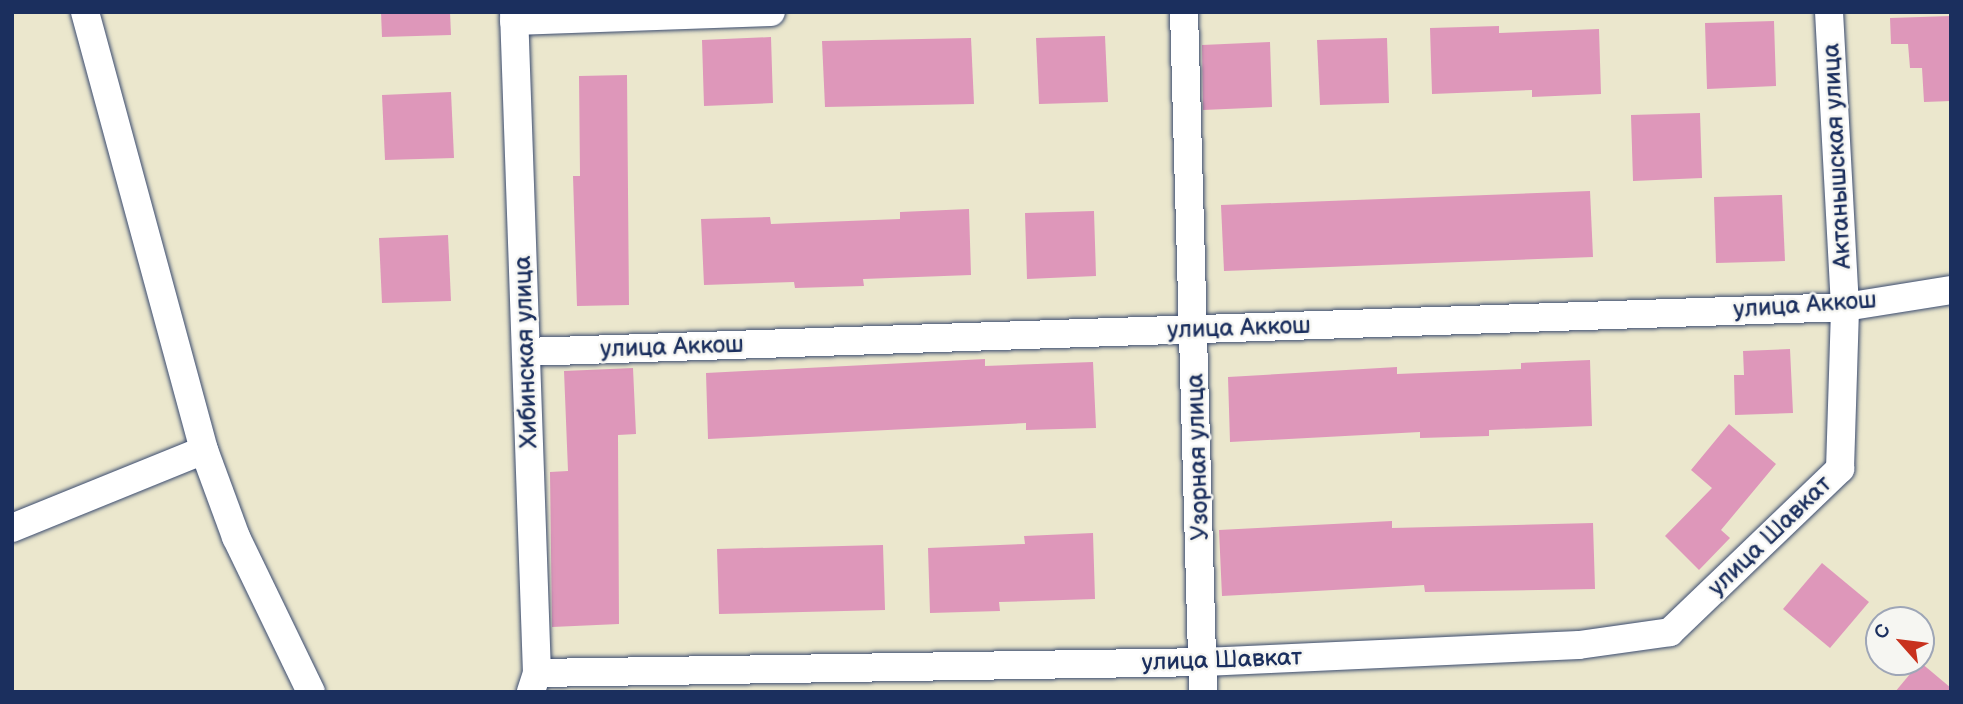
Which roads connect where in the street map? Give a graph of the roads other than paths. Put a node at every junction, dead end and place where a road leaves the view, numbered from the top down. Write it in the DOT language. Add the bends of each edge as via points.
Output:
graph roads {
  1 [pos="86,12"];
  2 [pos="771,12"];
  3 [pos="1184,12"];
  4 [pos="1829,12"];
  5 [pos="514,17"];
  6 [pos="1951,290"];
  7 [pos="1845,307"];
  8 [pos="1194,329"];
  9 [pos="526,352"];
  10 [pos="204,450"];
  11 [pos="1840,469"];
  12 [pos="12,528"];
  13 [pos="1204,662"];
  14 [pos="534,682"];
  15 [pos="312,692"];
  16 [pos="1203,692"];
  1 -- 10 [label="street"];
  2 -- 5 [label="street"];
  3 -- 8 [label="street, Узорная улица"];
  4 -- 7 [label="street, Актанышская улица"];
  5 -- 9 [label="street, Хибинская улица"];
  6 -- 7 [label="street, улица Аккош"];
  7 -- 8 [label="street, улица Аккош"];
  7 -- 11 [label="street, Актанышская улица"];
  8 -- 9 [label="street, улица Аккош"];
  8 -- 13 [label="street, Узорная улица"];
  9 -- 14 [label="street, Хибинская улица"];
  10 -- 12 [label="street"];
  10 -- 15 [label="street" via="236,537"];
  11 -- 13 [label="street, улица Шавкат" via="1671,632 1579,645"];
  13 -- 14 [label="street, улица Шавкат"];
  13 -- 16 [label="street, Узорная улица"];
}
